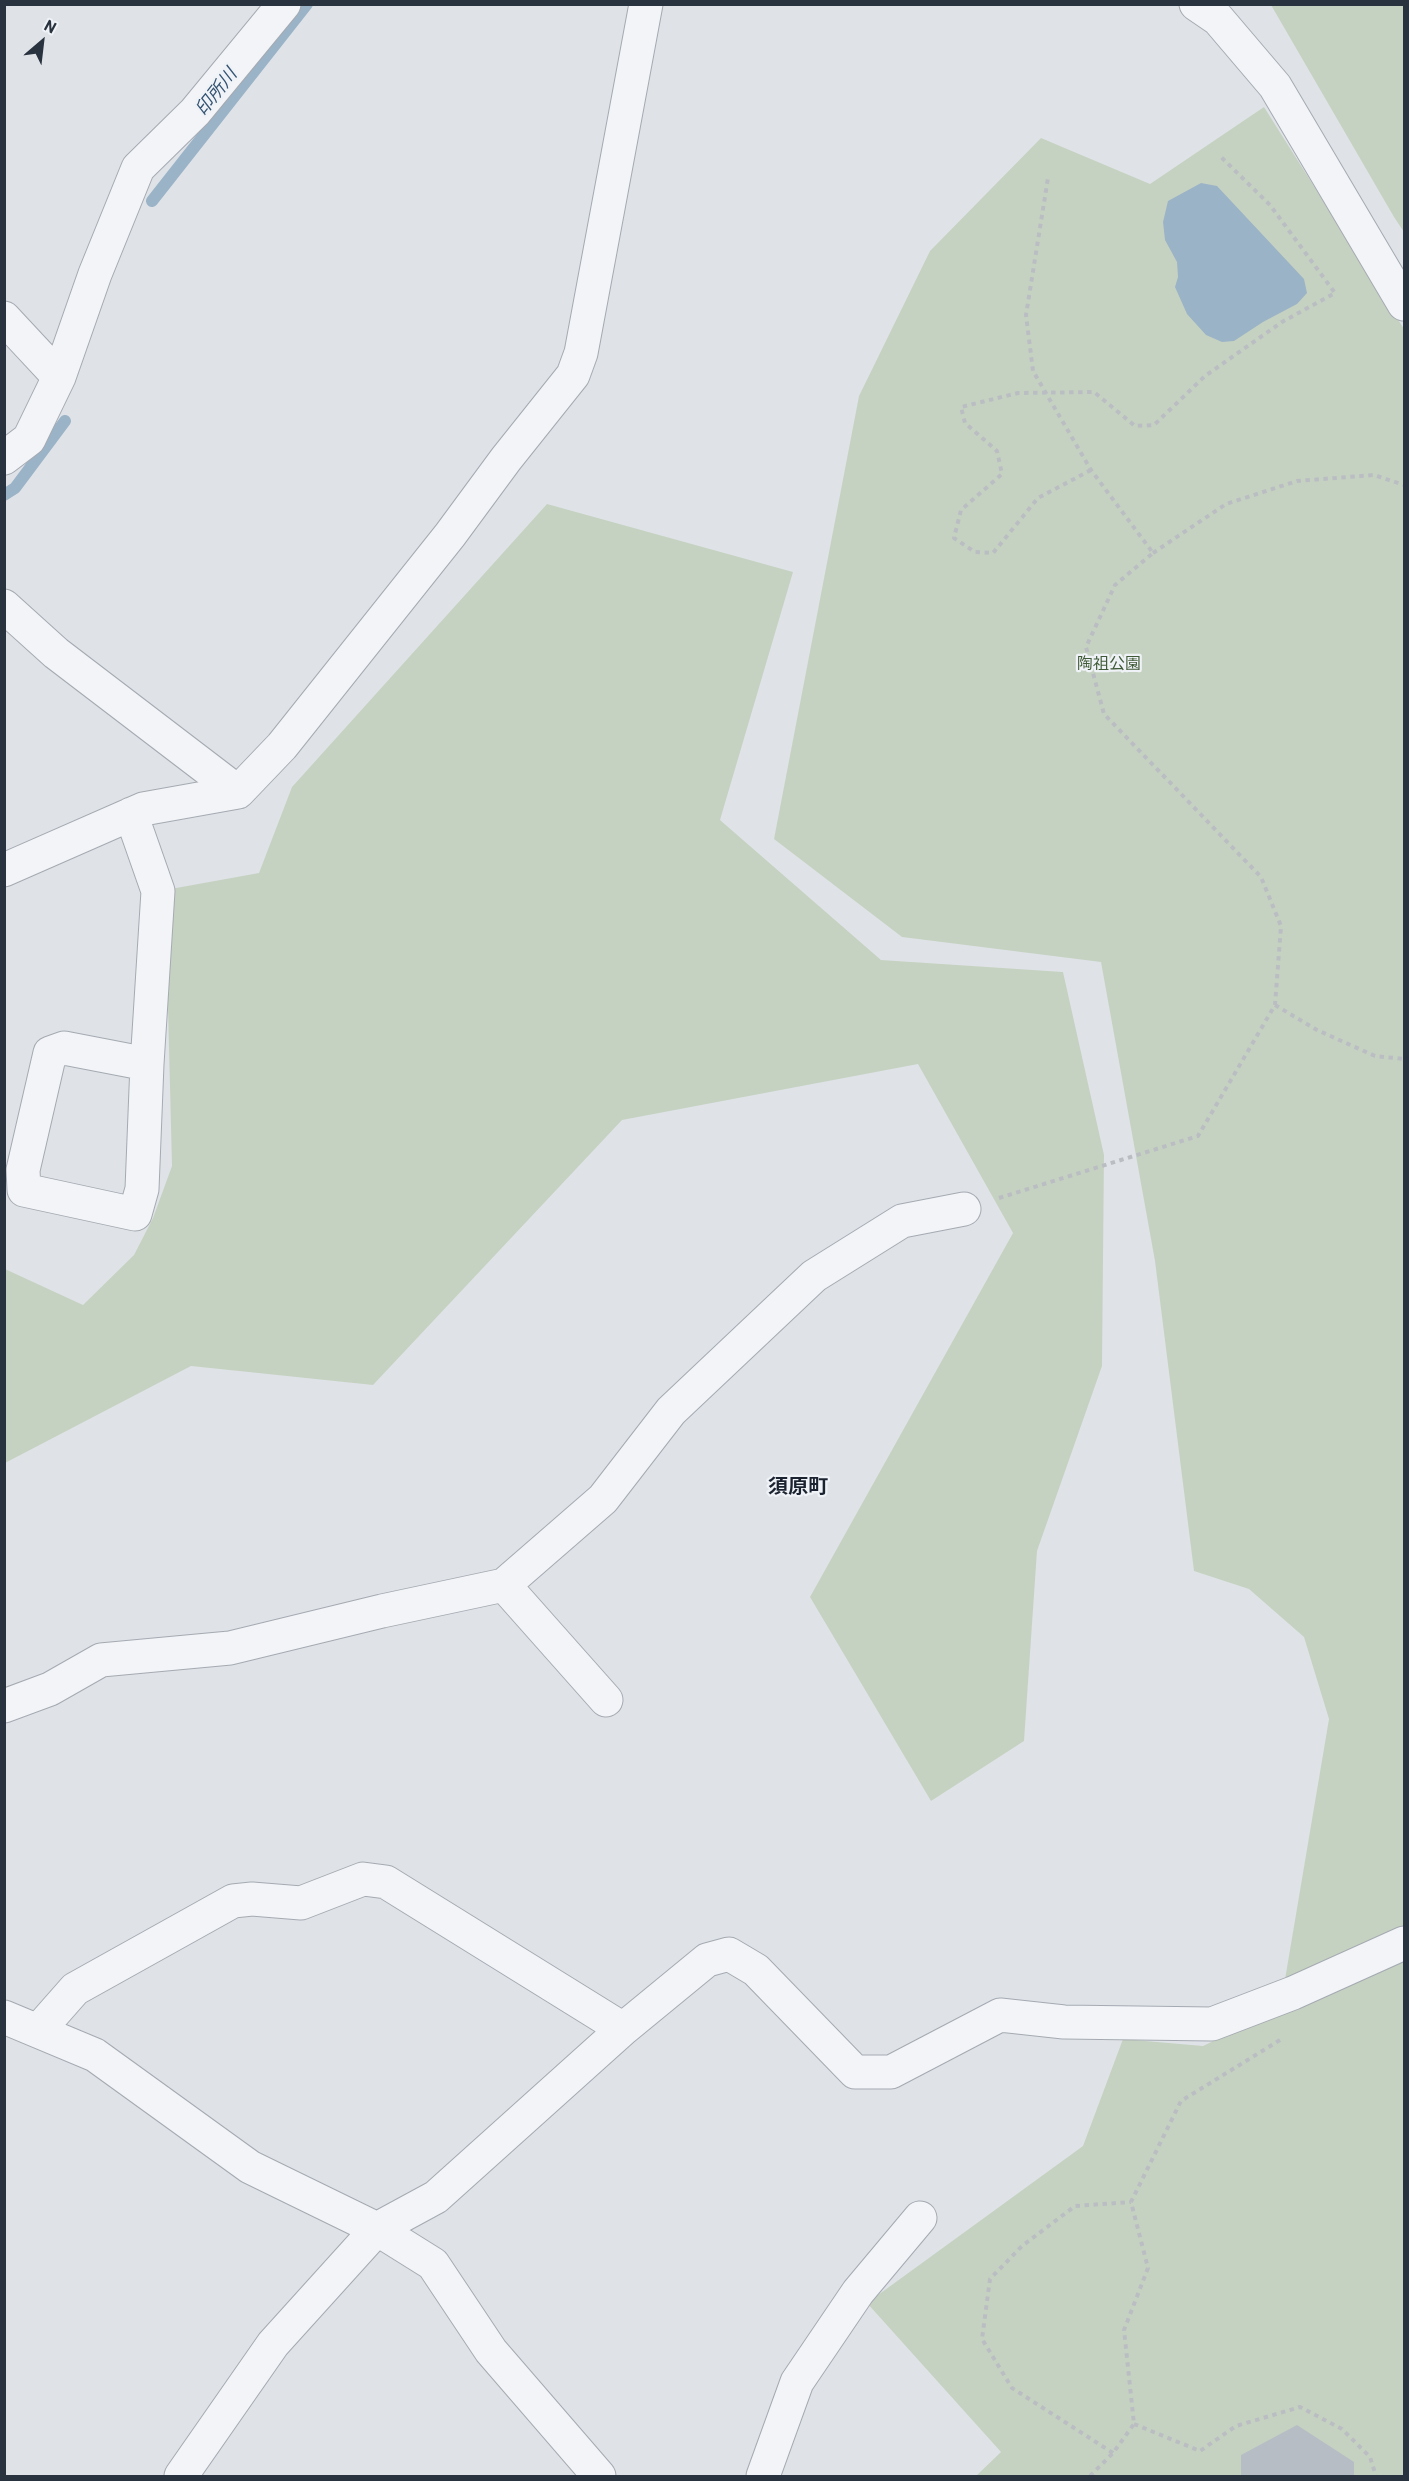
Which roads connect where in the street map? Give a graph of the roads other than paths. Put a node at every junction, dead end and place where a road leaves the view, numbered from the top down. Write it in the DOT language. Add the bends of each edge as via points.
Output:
graph roads {
  1 [pos="284,4"];
  2 [pos="646,4"];
  3 [pos="1196,4"];
  4 [pos="1404,304"];
  5 [pos="4,318"];
  6 [pos="60,377"];
  7 [pos="4,458"];
  8 [pos="4,606"];
  9 [pos="238,792"];
  10 [pos="131,814"];
  11 [pos="4,870"];
  12 [pos="147,1064"];
  13 [pos="964,1209"];
  14 [pos="504,1586"];
  15 [pos="606,1700"];
  16 [pos="4,1706"];
  17 [pos="1404,1943"];
  18 [pos="4,2017"];
  19 [pos="623,2029"];
  20 [pos="38,2031"];
  21 [pos="920,2218"];
  22 [pos="377,2229"];
  23 [pos="181,2476"];
  24 [pos="599,2476"];
  25 [pos="763,2476"];
  1 -- 6 [label="street" via="195,112 138,168 95,274"];
  2 -- 9 [label="street" via="581,353 573,375 282,746"];
  3 -- 4 [label="street" via="1218,19 1275,86"];
  5 -- 6 [label="street"];
  6 -- 7 [label="street" via="29,439"];
  8 -- 9 [label="street" via="56,653"];
  9 -- 10 [label="street"];
  10 -- 11 [label="street"];
  10 -- 12 [label="street" via="158,891"];
  12 -- 12 [label="street" via="142,1189 135,1214 24,1190 23,1170 50,1053 64,1048"];
  13 -- 14 [label="street" via="902,1221 814,1276 671,1411 603,1499"];
  14 -- 15 [label="street"];
  14 -- 16 [label="street" via="230,1648 101,1660 50,1689"];
  17 -- 19 [label="street" via="1212,2024 1064,2022 1000,2015 891,2072 855,2072 756,1970 729,1953 707,1960"];
  18 -- 20 [label="street"];
  19 -- 20 [label="street" via="386,1882 363,1879 301,1904 233,1901 75,1989"];
  19 -- 22 [label="street" via="436,2197"];
  20 -- 22 [label="street" via="96,2055 250,2167"];
  21 -- 25 [label="street" via="858,2292 797,2382"];
  22 -- 23 [label="street" via="273,2344"];
  22 -- 24 [label="street" via="434,2264 491,2351"];
}
